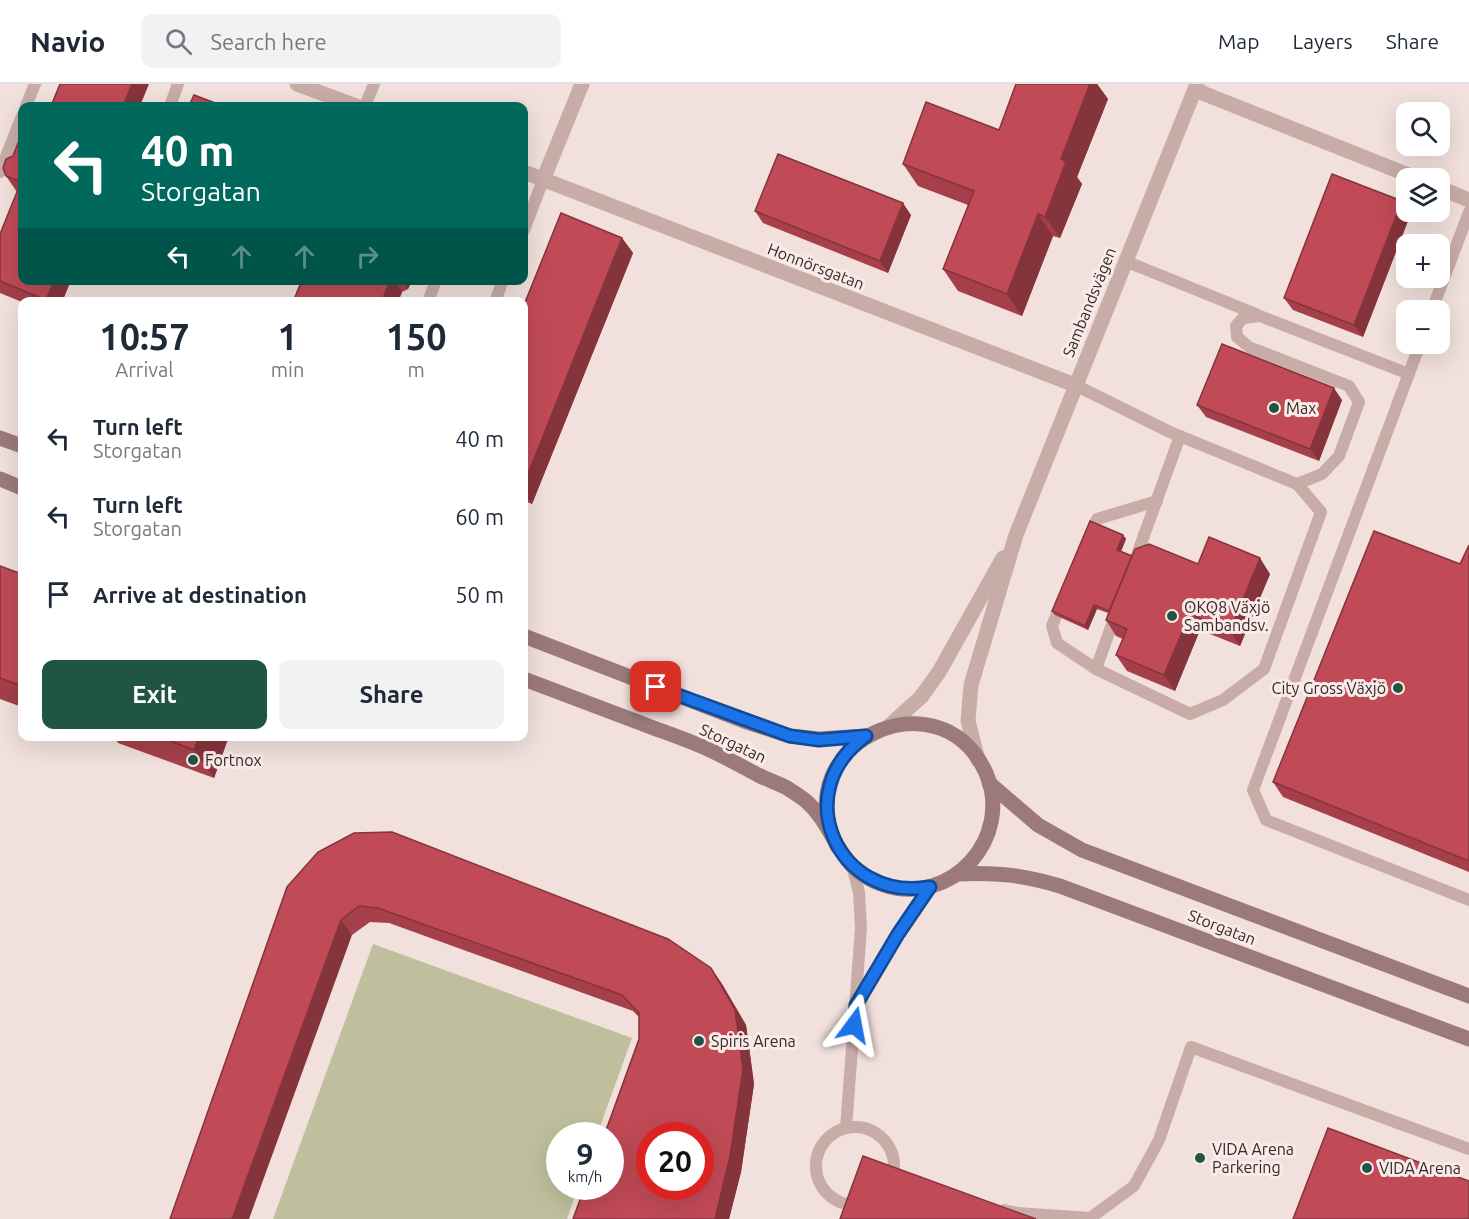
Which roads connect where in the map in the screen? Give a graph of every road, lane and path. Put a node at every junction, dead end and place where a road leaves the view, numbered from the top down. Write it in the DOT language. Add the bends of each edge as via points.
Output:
graph roads {
  1 [pos="35,84"];
  2 [pos="178,84"];
  3 [pos="297,84"];
  4 [pos="374,84"];
  5 [pos="582,84"];
  6 [pos="1196,87"];
  7 [pos="28,102"];
  8 [pos="171,102"];
  9 [pos="345,102"];
  10 [pos="367,102"];
  11 [pos="18,126"];
  12 [pos="1396,170"];
  13 [pos="0,172"];
  14 [pos="528,174"];
  15 [pos="543,180"];
  16 [pos="1450,192"];
  17 [pos="1469,200"];
  18 [pos="1469,212"];
  19 [pos="528,219"];
  20 [pos="1125,261"];
  21 [pos="1436,300"];
  22 [pos="1260,316"];
  23 [pos="1416,354"];
  24 [pos="1408,374"];
  25 [pos="1075,385"];
  26 [pos="1180,436"];
  27 [pos="0,438"];
  28 [pos="18,445"];
  29 [pos="0,479"];
  30 [pos="1297,484"];
  31 [pos="18,486"];
  32 [pos="1157,501"];
  33 [pos="1016,534"];
  34 [pos="1084,551"];
  35 [pos="1132,568"];
  36 [pos="1066,594"];
  37 [pos="1120,602"];
  38 [pos="528,638"];
  39 [pos="1096,669"];
  40 [pos="528,681"];
  41 [pos="889,726"];
  42 [pos="866,736"];
  43 [pos="978,760"];
  44 [pos="989,783"];
  45 [pos="837,846"];
  46 [pos="852,866"];
  47 [pos="957,874"];
  48 [pos="930,887"];
  49 [pos="1469,900"];
  50 [pos="1469,996"];
  51 [pos="856,1005"];
  52 [pos="1469,1039"];
  53 [pos="846,1128"];
  54 [pos="1469,1149"];
  55 [pos="990,1206"];
  1 -- 7 [label="lane"];
  2 -- 8 [label="lane"];
  3 -- 9 [label="street"];
  4 -- 10 [label="lane"];
  5 -- 15 [label="street"];
  6 -- 12 [label="street"];
  6 -- 20 [label="street, Sambandsvägen"];
  11 -- 13 [label="lane"];
  14 -- 15 [label="street, Honnörsgatan"];
  15 -- 19 [label="lane"];
  15 -- 25 [label="street, Honnörsgatan"];
  16 -- 17 [label="street"];
  18 -- 21 [label="lane"];
  20 -- 22 [label="lane"];
  20 -- 25 [label="street, Sambandsvägen"];
  22 -- 24 [label="lane"];
  22 -- 30 [label="lane" via="1243,318 1236,326 1237,337 1249,347 1349,386 1359,402 1339,456 1322,474"];
  23 -- 24 [label="lane"];
  24 -- 49 [label="lane" via="1253,789 1266,820"];
  25 -- 26 [label="lane"];
  25 -- 33 [label="street, Sambandsvägen"];
  26 -- 30 [label="lane"];
  26 -- 32 [label="lane"];
  27 -- 28 [label="main road"];
  29 -- 31 [label="main road"];
  30 -- 39 [label="lane" via="1321,512 1264,669 1223,700 1190,714"];
  32 -- 34 [label="lane" via="1097,519"];
  32 -- 35 [label="lane"];
  33 -- 41 [label="street, Sambandsvägen" via="939,672 921,697"];
  33 -- 43 [label="street, Sambandsvägen" via="971,685 968,721"];
  36 -- 39 [label="lane" via="1052,626 1057,643"];
  37 -- 39 [label="lane"];
  38 -- 42 [label="main road, Storgatan" via="790,736 819,740"];
  40 -- 45 [label="main road, Storgatan" via="713,751 786,788 807,801"];
  41 -- 42 [label="main road, Storgatan"];
  41 -- 43 [label="main road, Storgatan" via="916,724 939,729 964,744"];
  42 -- 45 [label="main road, Storgatan" via="842,758 830,784 827,816"];
  43 -- 44 [label="main road, Storgatan"];
  44 -- 47 [label="main road, Storgatan" via="993,814 988,835 976,857"];
  44 -- 50 [label="main road, Storgatan" via="1038,825 1082,850"];
  45 -- 46 [label="main road, Storgatan"];
  46 -- 48 [label="main road, Storgatan" via="887,886"];
  46 -- 51 [label="lane" via="859,892 861,928"];
  47 -- 48 [label="main road, Storgatan"];
  47 -- 52 [label="main road, Storgatan" via="992,872 1060,886"];
  48 -- 51 [label="lane"];
  51 -- 53 [label="lane"];
  53 -- 53 [label="lane" via="824,1142 818,1154 818,1180 835,1200 857,1205 872,1202 895,1184 890,1147 871,1130"];
  54 -- 55 [label="lane" via="1191,1047 1159,1140 1134,1186 1090,1218 1017,1213"];
}
